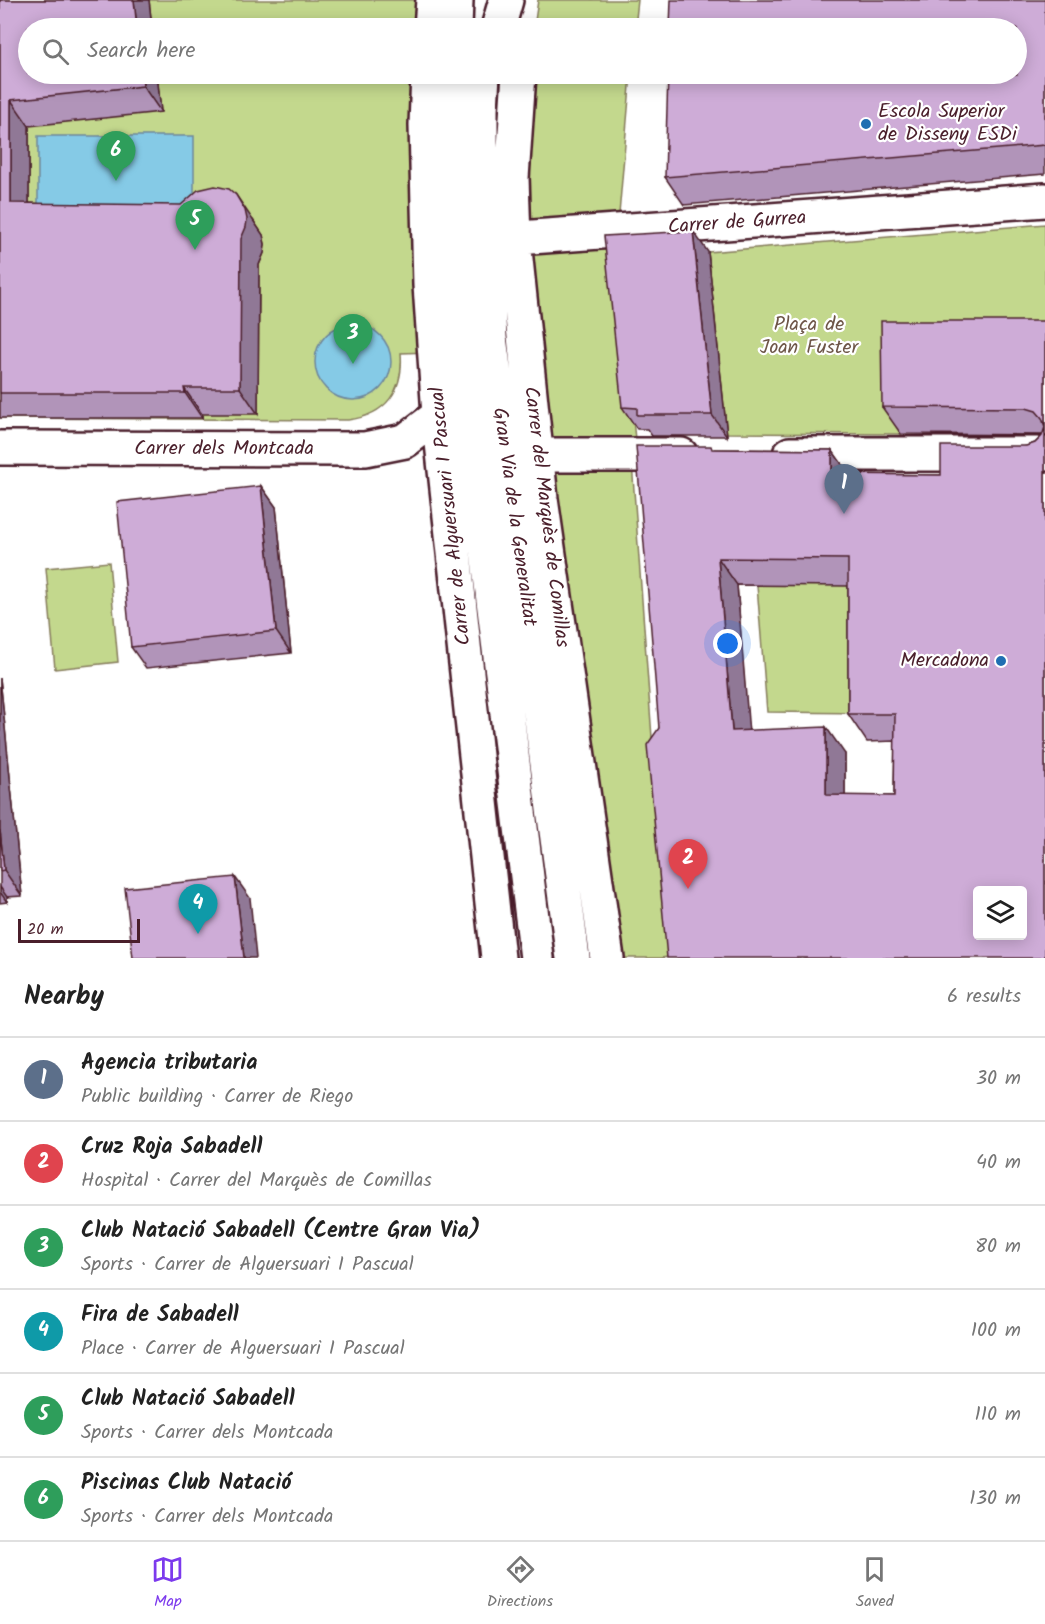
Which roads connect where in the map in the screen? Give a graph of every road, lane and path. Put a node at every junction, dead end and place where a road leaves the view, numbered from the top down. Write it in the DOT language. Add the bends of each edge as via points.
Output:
graph roads {
  1 [pos="433,0"];
  2 [pos="456,0"];
  3 [pos="488,0"];
  4 [pos="506,0"];
  5 [pos="526,0"];
  6 [pos="432,18"];
  7 [pos="455,18"];
  8 [pos="487,18"];
  9 [pos="501,18"];
  10 [pos="523,18"];
  11 [pos="428,84"];
  12 [pos="477,84"];
  13 [pos="477,84"];
  14 [pos="518,84"];
  15 [pos="1045,200"];
  16 [pos="470,241"];
  17 [pos="454,413"];
  18 [pos="0,448"];
  19 [pos="711,454"];
  20 [pos="759,454"];
  21 [pos="1045,454"];
  22 [pos="536,455"];
  23 [pos="498,958"];
  24 [pos="537,958"];
  25 [pos="573,958"];
  26 [pos="607,958"];
  1 -- 6 [label="street"];
  2 -- 7 [label="street"];
  3 -- 8 [label="street"];
  4 -- 9 [label="street"];
  5 -- 10 [label="street"];
  11 -- 16 [label="street, Carrer de Alguersuari I Pascual" via="426,125"];
  12 -- 16 [label="street, Gran Via de la Generalitat" via="450,145"];
  13 -- 16 [label="street"];
  14 -- 16 [label="street, Carrer del Marquès de Comillas" via="512,178"];
  15 -- 16 [label="street, Carrer de Gurrea"];
  16 -- 17 [label="street, Carrer de Alguersuari I Pascual" via="430,285"];
  16 -- 22 [label="street, Carrer del Marquès de Comillas"];
  16 -- 25 [label="street, Gran Via de la Generalitat" via="490,338"];
  17 -- 18 [label="street, Carrer dels Montcada" via="405,441 365,449"];
  17 -- 23 [label="street, Carrer de Alguersuari I Pascual" via="446,464"];
  17 -- 24 [label="street, Gran Via de la Generalitat"];
  19 -- 22 [label="street"];
  20 -- 21 [label="street"];
  22 -- 26 [label="street, Carrer del Marquès de Comillas"];
}
